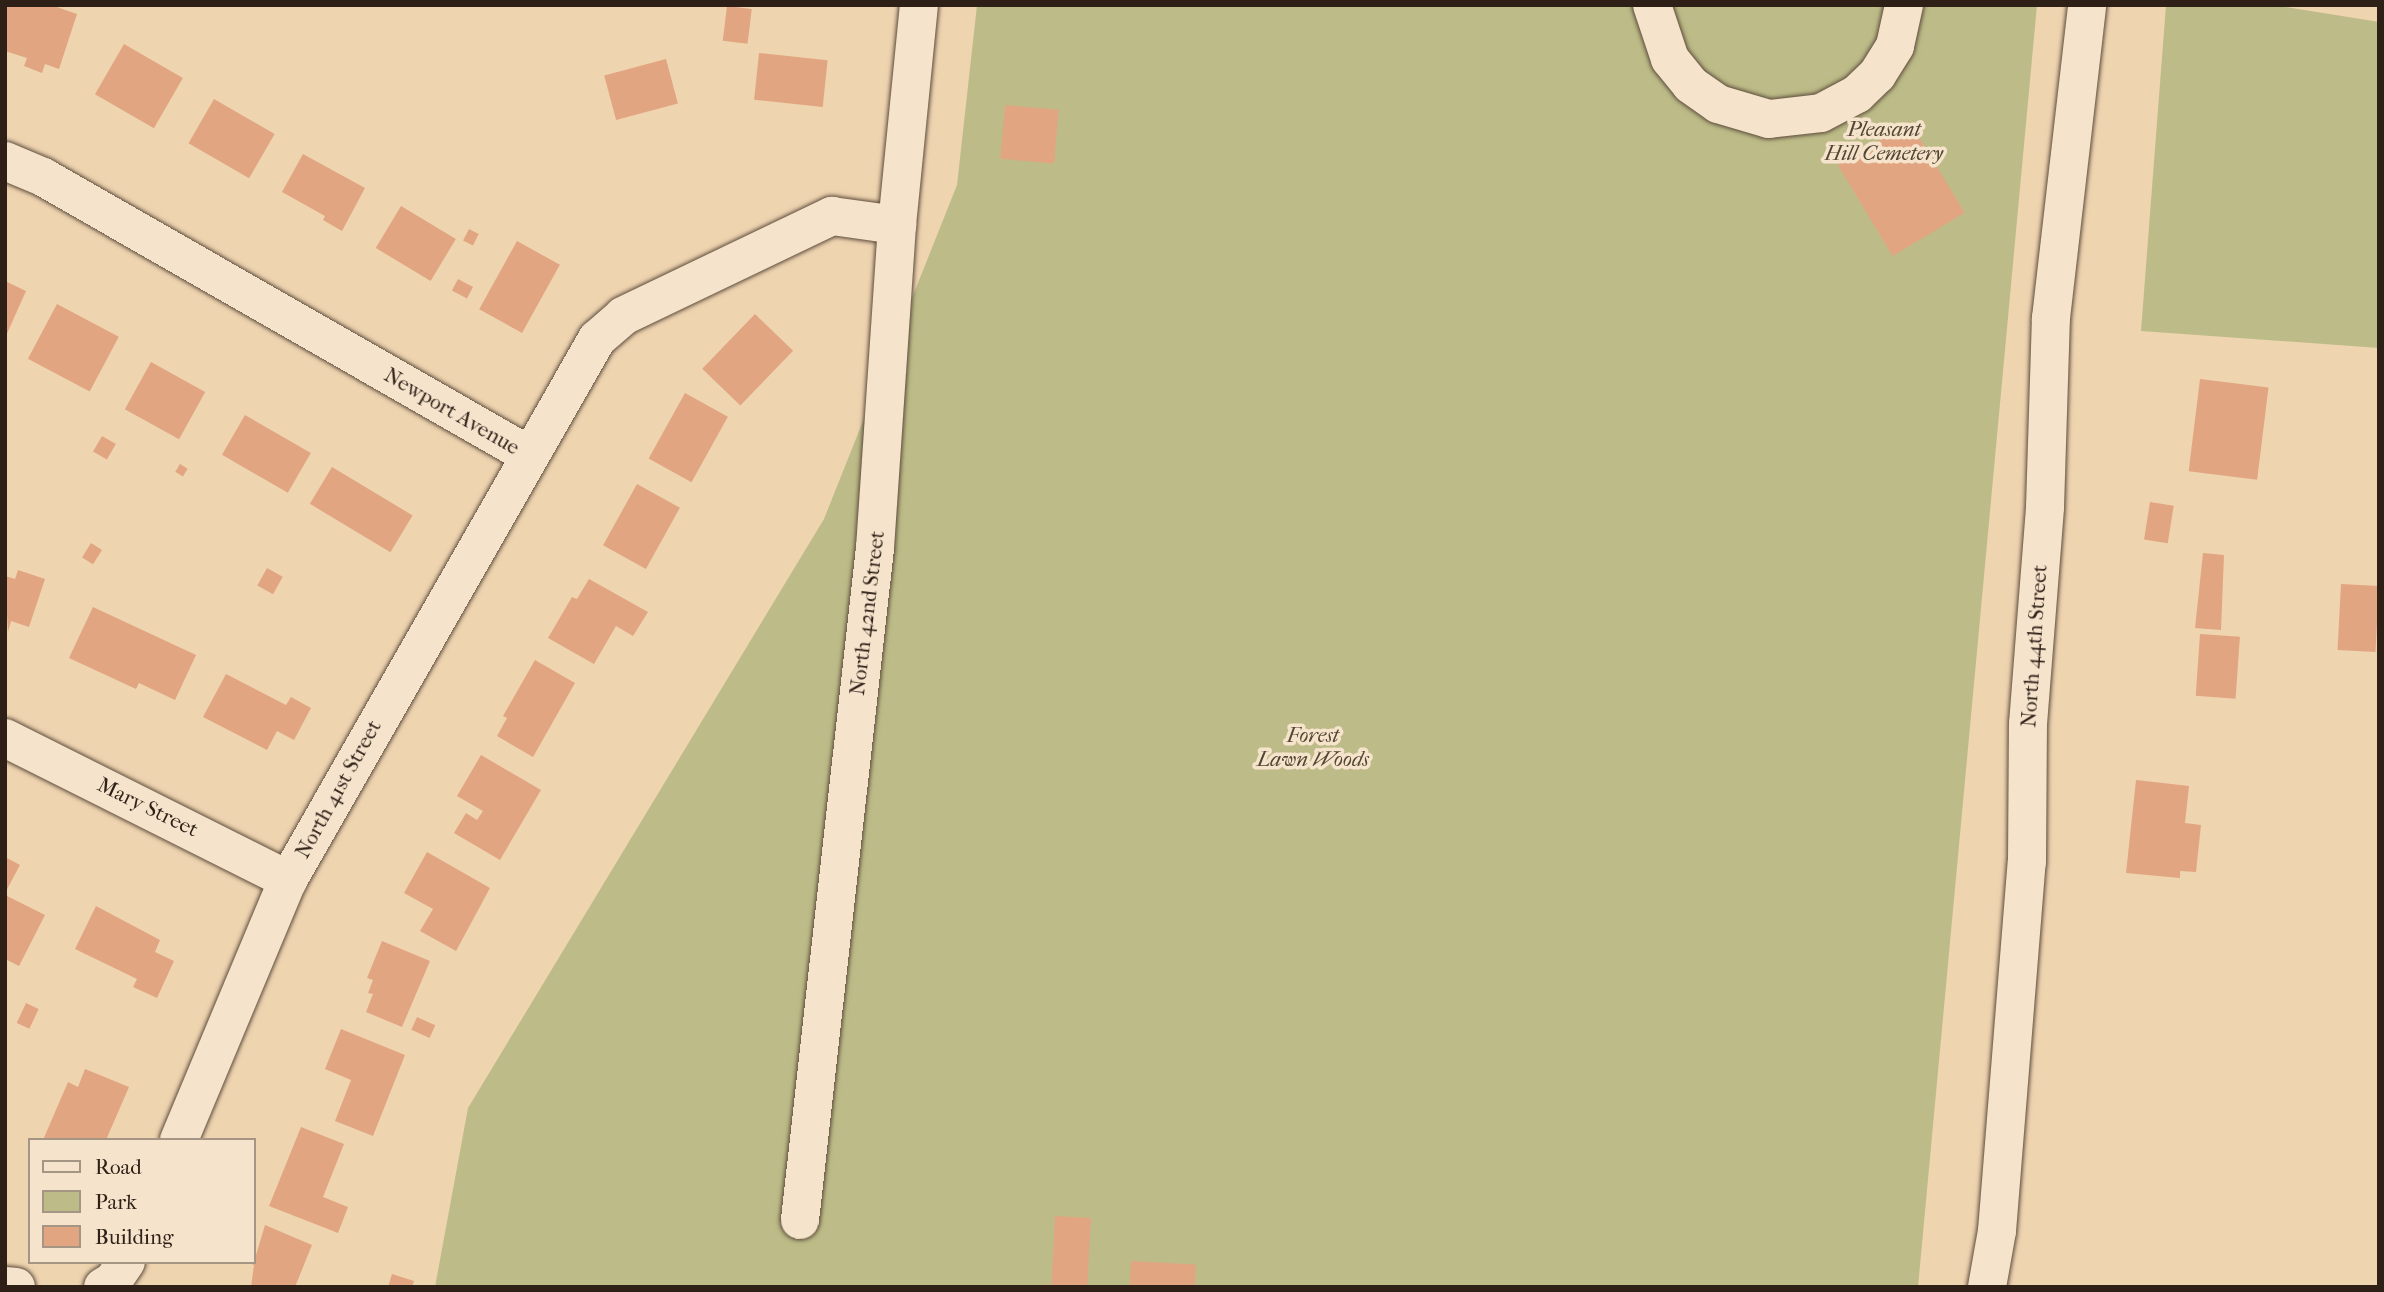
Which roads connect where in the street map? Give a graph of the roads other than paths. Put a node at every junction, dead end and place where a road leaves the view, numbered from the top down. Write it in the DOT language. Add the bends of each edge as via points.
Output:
graph roads {
  1 [pos="919,5"];
  2 [pos="1652,5"];
  3 [pos="1904,5"];
  4 [pos="2087,5"];
  5 [pos="5,161"];
  6 [pos="897,226"];
  7 [pos="529,454"];
  8 [pos="5,738"];
  9 [pos="288,880"];
  10 [pos="181,1138"];
  11 [pos="800,1220"];
  12 [pos="125,1264"];
  13 [pos="5,1286"];
  14 [pos="16,1287"];
  15 [pos="103,1287"];
  16 [pos="1987,1287"];
  1 -- 6 [label="street, North 42nd Street"];
  2 -- 3 [label="street" via="1670,59 1691,85 1718,104 1769,119 1821,113 1857,94 1877,75 1895,46"];
  4 -- 16 [label="street, North 44th Street" via="2051,318 2045,507 2028,724 2027,862 1997,1231"];
  5 -- 7 [label="street, Newport Avenue" via="43,177"];
  6 -- 7 [label="street, Newport Avenue" via="832,216 623,316 597,339"];
  6 -- 11 [label="street, North 42nd Street" via="875,548"];
  7 -- 9 [label="street, North 41st Street"];
  8 -- 9 [label="street, Mary Street"];
  9 -- 10 [label="street, North 41st Street"];
  12 -- 15 [label="street" via="113,1282"];
  13 -- 14 [label="street"];
}
